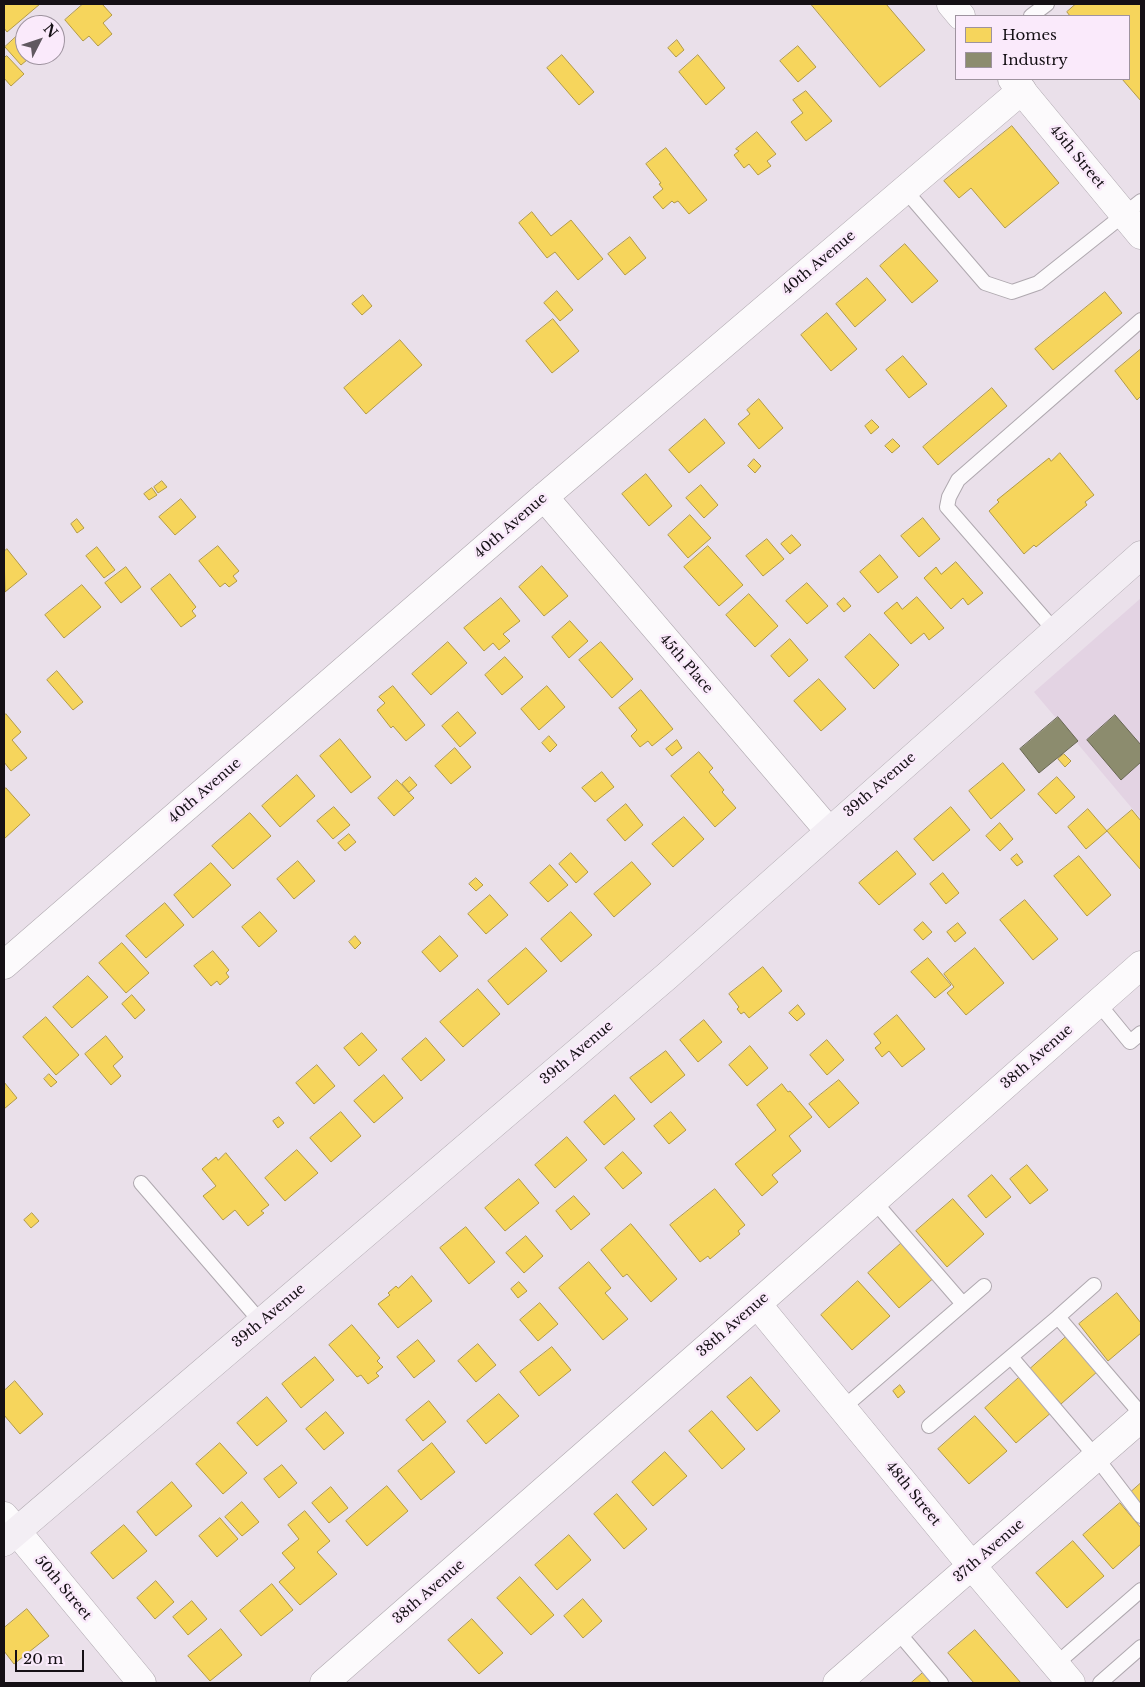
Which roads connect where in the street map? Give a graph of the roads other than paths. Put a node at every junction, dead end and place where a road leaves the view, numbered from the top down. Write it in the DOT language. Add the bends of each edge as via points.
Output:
graph roads {
  1 [pos="951,4"];
  2 [pos="1047,4"];
  3 [pos="960,15"];
  4 [pos="1032,15"];
  5 [pos="1017,84"];
  6 [pos="905,190"];
  7 [pos="1136,217"];
  8 [pos="1141,320"];
  9 [pos="544,497"];
  10 [pos="1141,554"];
  11 [pos="1055,631"];
  12 [pos="829,830"];
  13 [pos="1141,965"];
  14 [pos="4,966"];
  15 [pos="1098,1003"];
  16 [pos="1141,1033"];
  17 [pos="141,1183"];
  18 [pos="874,1201"];
  19 [pos="1094,1285"];
  20 [pos="984,1286"];
  21 [pos="758,1304"];
  22 [pos="964,1304"];
  23 [pos="1058,1317"];
  24 [pos="261,1322"];
  25 [pos="1010,1357"];
  26 [pos="843,1408"];
  27 [pos="1141,1416"];
  28 [pos="929,1426"];
  29 [pos="1096,1457"];
  30 [pos="1141,1516"];
  31 [pos="8,1530"];
  32 [pos="972,1566"];
  33 [pos="1141,1590"];
  34 [pos="897,1632"];
  35 [pos="1141,1647"];
  36 [pos="1063,1674"];
  37 [pos="841,1682"];
  38 [pos="142,1683"];
  39 [pos="324,1683"];
  40 [pos="941,1683"];
  41 [pos="1100,1683"];
  1 -- 3 [label="street"];
  2 -- 4 [label="lane"];
  5 -- 6 [label="street, 40th Avenue"];
  5 -- 7 [label="street, 45th Street"];
  6 -- 7 [label="lane" via="985,283 1012,292 1038,283"];
  6 -- 9 [label="street, 40th Avenue"];
  8 -- 11 [label="lane" via="958,480 949,497 947,507"];
  9 -- 12 [label="street, 45th Place"];
  9 -- 14 [label="street, 40th Avenue"];
  10 -- 11 [label="main road, 39th Avenue"];
  11 -- 12 [label="main road, 39th Avenue"];
  12 -- 24 [label="main road, 39th Avenue" via="667,976"];
  13 -- 15 [label="street, 38th Avenue"];
  15 -- 16 [label="lane" via="1130,1042"];
  15 -- 18 [label="street, 38th Avenue"];
  17 -- 24 [label="lane"];
  18 -- 21 [label="street, 38th Avenue"];
  18 -- 22 [label="lane"];
  19 -- 23 [label="lane"];
  20 -- 22 [label="lane"];
  21 -- 26 [label="street, 48th Street"];
  21 -- 39 [label="street, 38th Avenue"];
  22 -- 26 [label="lane"];
  23 -- 25 [label="lane"];
  23 -- 27 [label="lane"];
  24 -- 31 [label="main road, 39th Avenue"];
  25 -- 28 [label="lane"];
  25 -- 29 [label="lane"];
  26 -- 32 [label="street, 48th Street"];
  27 -- 29 [label="street, 37th Avenue"];
  29 -- 30 [label="lane"];
  29 -- 32 [label="street, 37th Avenue"];
  31 -- 38 [label="street, 50th Street"];
  32 -- 34 [label="street, 37th Avenue"];
  32 -- 36 [label="street, 48th Street"];
  33 -- 36 [label="lane"];
  34 -- 37 [label="street, 37th Avenue"];
  34 -- 40 [label="lane"];
  35 -- 41 [label="lane"];
}
